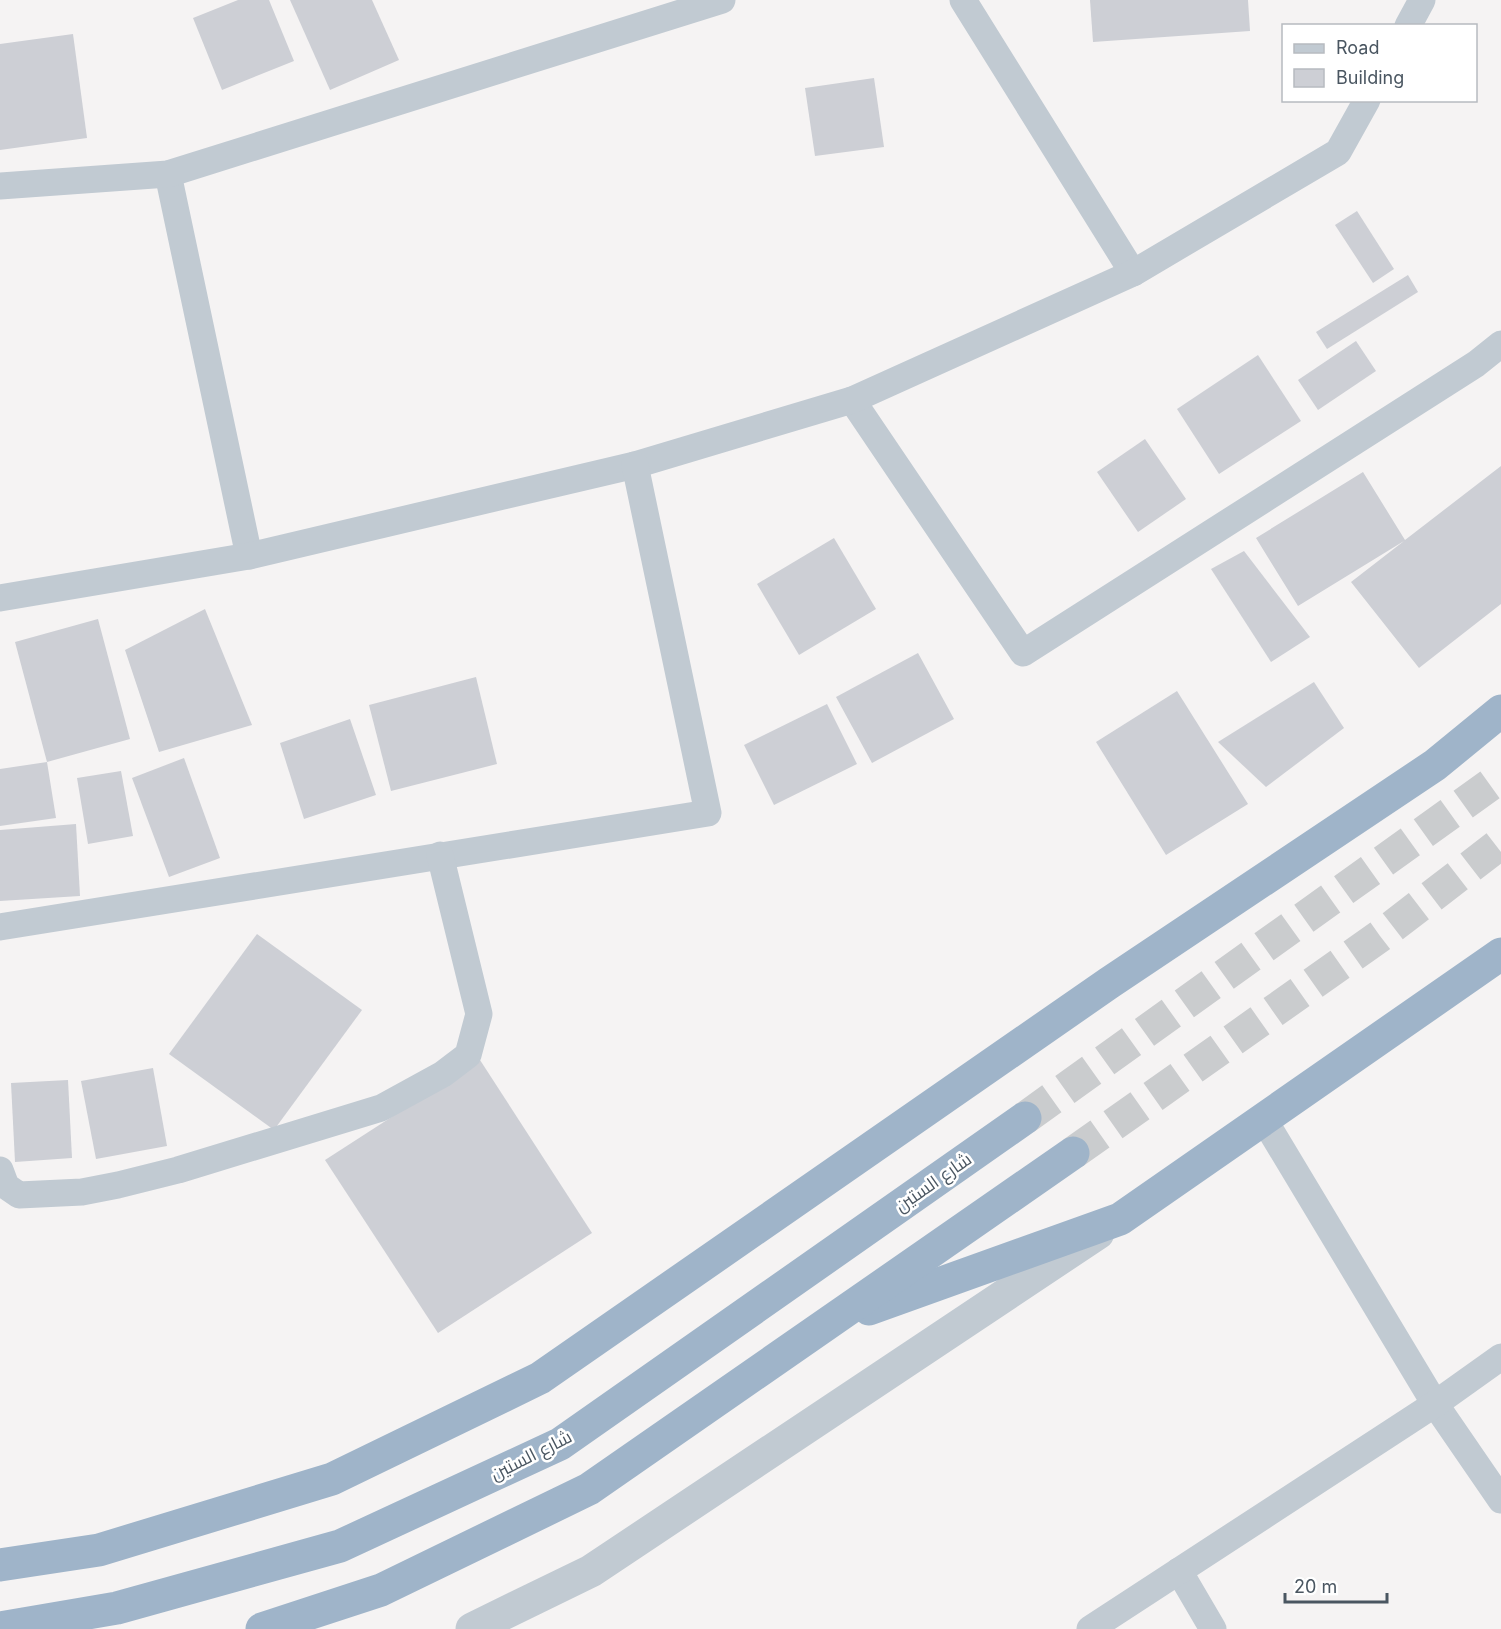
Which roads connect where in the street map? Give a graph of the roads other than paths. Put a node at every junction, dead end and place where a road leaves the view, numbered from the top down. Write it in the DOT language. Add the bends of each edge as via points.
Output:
graph roads {
  1 [pos="722,0"];
  2 [pos="963,0"];
  3 [pos="1422,0"];
  4 [pos="1409,24"];
  5 [pos="1366,102"];
  6 [pos="168,174"];
  7 [pos="0,186"];
  8 [pos="1133,273"];
  9 [pos="1501,344"];
  10 [pos="852,400"];
  11 [pos="635,465"];
  12 [pos="249,556"];
  13 [pos="0,598"];
  14 [pos="1501,711"];
  15 [pos="440,855"];
  16 [pos="0,927"];
  17 [pos="1501,954"];
  18 [pos="1025,1118"];
  19 [pos="1263,1118"];
  20 [pos="1073,1153"];
  21 [pos="0,1170"];
  22 [pos="1120,1219"];
  23 [pos="826,1325"];
  24 [pos="1501,1357"];
  25 [pos="1435,1404"];
  26 [pos="1501,1500"];
  27 [pos="0,1565"];
  28 [pos="1179,1571"];
  29 [pos="488,1626"];
  30 [pos="0,1628"];
  31 [pos="262,1629"];
  32 [pos="1090,1629"];
  33 [pos="1213,1629"];
  1 -- 6 [label="street"];
  2 -- 8 [label="street"];
  3 -- 4 [label="street"];
  5 -- 8 [label="street" via="1338,152"];
  6 -- 7 [label="street"];
  6 -- 12 [label="street"];
  8 -- 10 [label="street"];
  9 -- 10 [label="street" via="1476,364 1023,653"];
  10 -- 11 [label="street"];
  11 -- 12 [label="street"];
  11 -- 15 [label="street" via="708,813"];
  12 -- 13 [label="street"];
  14 -- 27 [label="highway" via="1436,765 1108,983 540,1378 332,1479 99,1550"];
  15 -- 16 [label="street"];
  15 -- 21 [label="street" via="479,1014 468,1055 443,1074 381,1108 118,1185 82,1192 19,1195 6,1186"];
  17 -- 19 [label="highway"];
  18 -- 30 [label="highway, شارع الستين" via="560,1444 340,1546 117,1608"];
  19 -- 22 [label="highway"];
  19 -- 25 [label="street"];
  20 -- 23 [label="highway"];
  22 -- 23 [label="highway"];
  22 -- 29 [label="street" via="591,1571"];
  23 -- 31 [label="highway" via="589,1489 381,1590"];
  24 -- 25 [label="street"];
  25 -- 26 [label="street"];
  25 -- 28 [label="street"];
  28 -- 32 [label="street"];
  28 -- 33 [label="street"];
}
